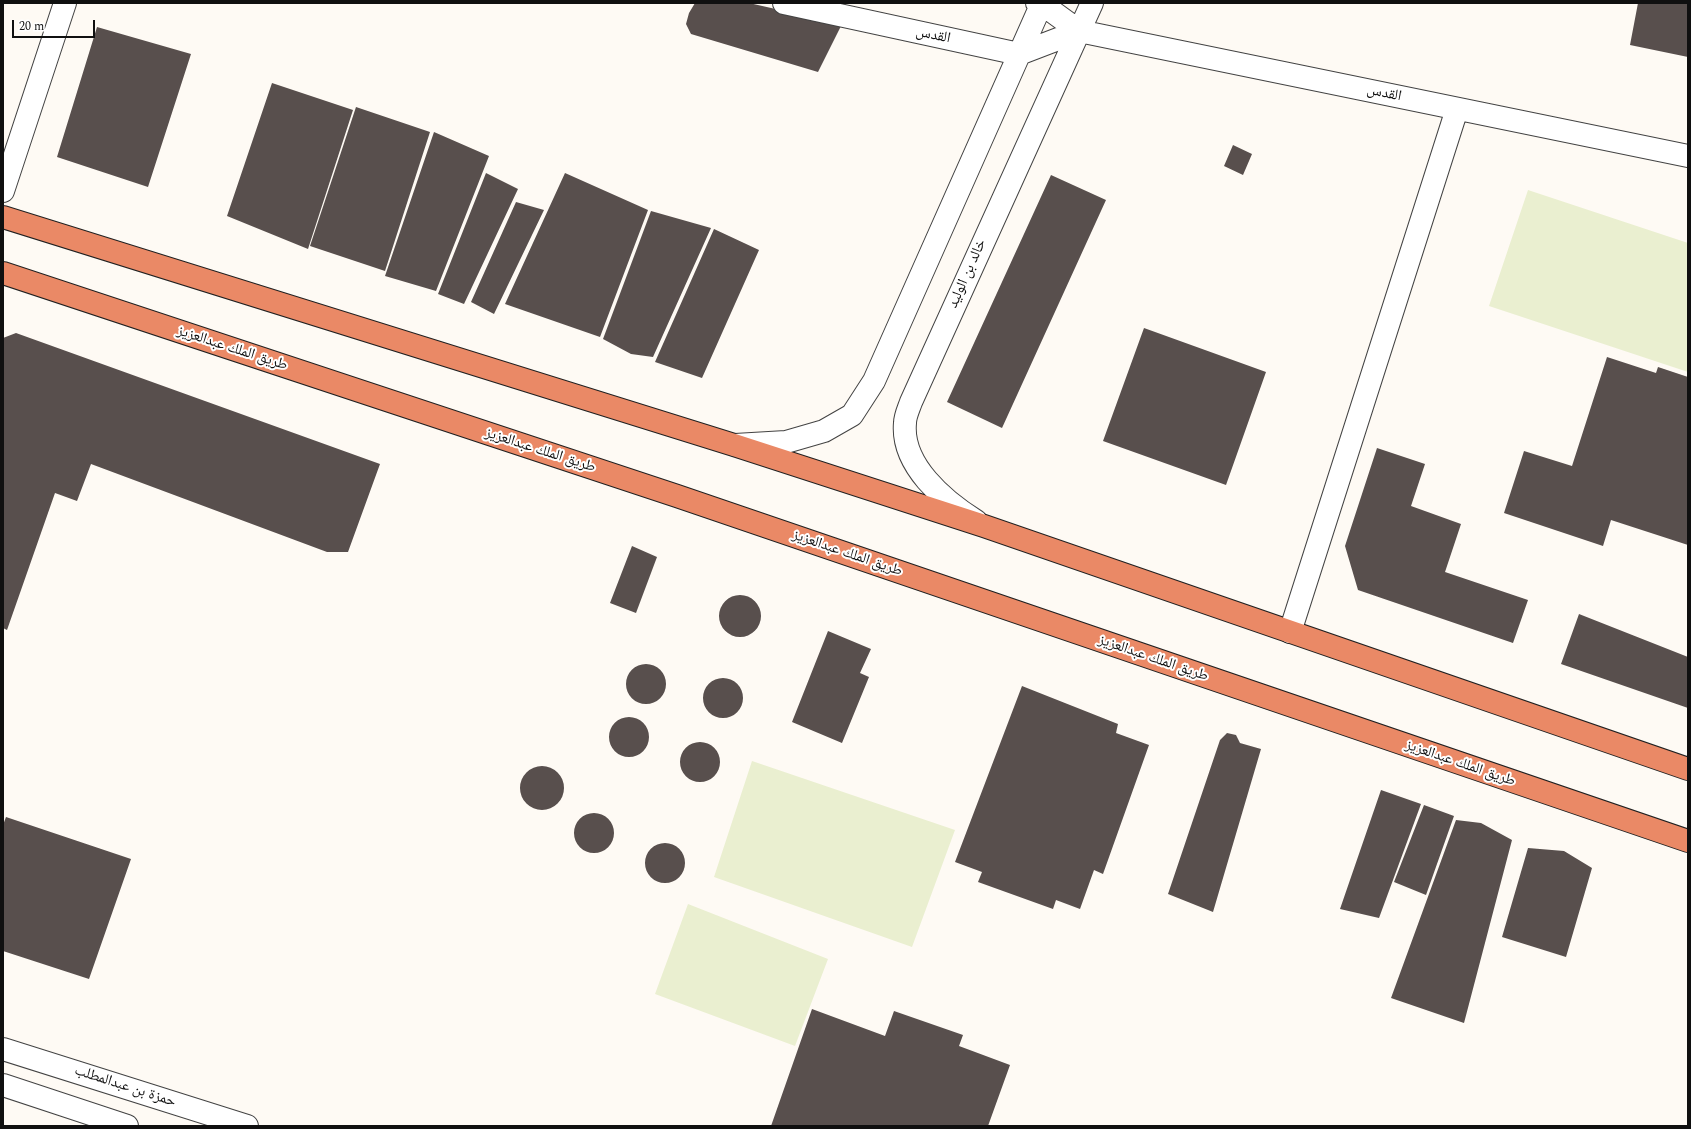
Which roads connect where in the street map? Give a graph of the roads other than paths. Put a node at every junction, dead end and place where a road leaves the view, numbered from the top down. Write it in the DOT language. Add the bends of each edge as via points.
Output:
graph roads {
  1 [pos="65,3"];
  2 [pos="784,3"];
  3 [pos="1040,3"];
  4 [pos="1092,3"];
  5 [pos="1079,31"];
  6 [pos="1019,54"];
  7 [pos="1457,109"];
  8 [pos="1688,156"];
  9 [pos="3,191"];
  10 [pos="3,217"];
  11 [pos="3,273"];
  12 [pos="734,445"];
  13 [pos="984,526"];
  14 [pos="1290,632"];
  15 [pos="1688,769"];
  16 [pos="1688,842"];
  17 [pos="3,1049"];
  18 [pos="3,1085"];
  19 [pos="127,1126"];
  20 [pos="246,1126"];
  1 -- 9 [label="street"];
  2 -- 6 [label="street, القدس"];
  3 -- 5 [label="street, القدس"];
  3 -- 6 [label="street"];
  4 -- 5 [label="street, خالد بن الوليد"];
  5 -- 6 [label="street"];
  5 -- 7 [label="street, القدس"];
  5 -- 13 [label="street, خالد بن الوليد" via="910,402 905,423 907,446 917,466 936,489 959,510"];
  6 -- 12 [label="street" via="874,381 852,414 824,431 786,442"];
  7 -- 8 [label="street, القدس"];
  7 -- 14 [label="street"];
  10 -- 12 [label="highway"];
  11 -- 16 [label="highway, طريق الملك عبدالعزيز" via="685,499"];
  12 -- 13 [label="highway"];
  13 -- 14 [label="highway"];
  14 -- 15 [label="highway"];
  17 -- 20 [label="street, حمزة بن عبدالمطلب"];
  18 -- 19 [label="street"];
}
